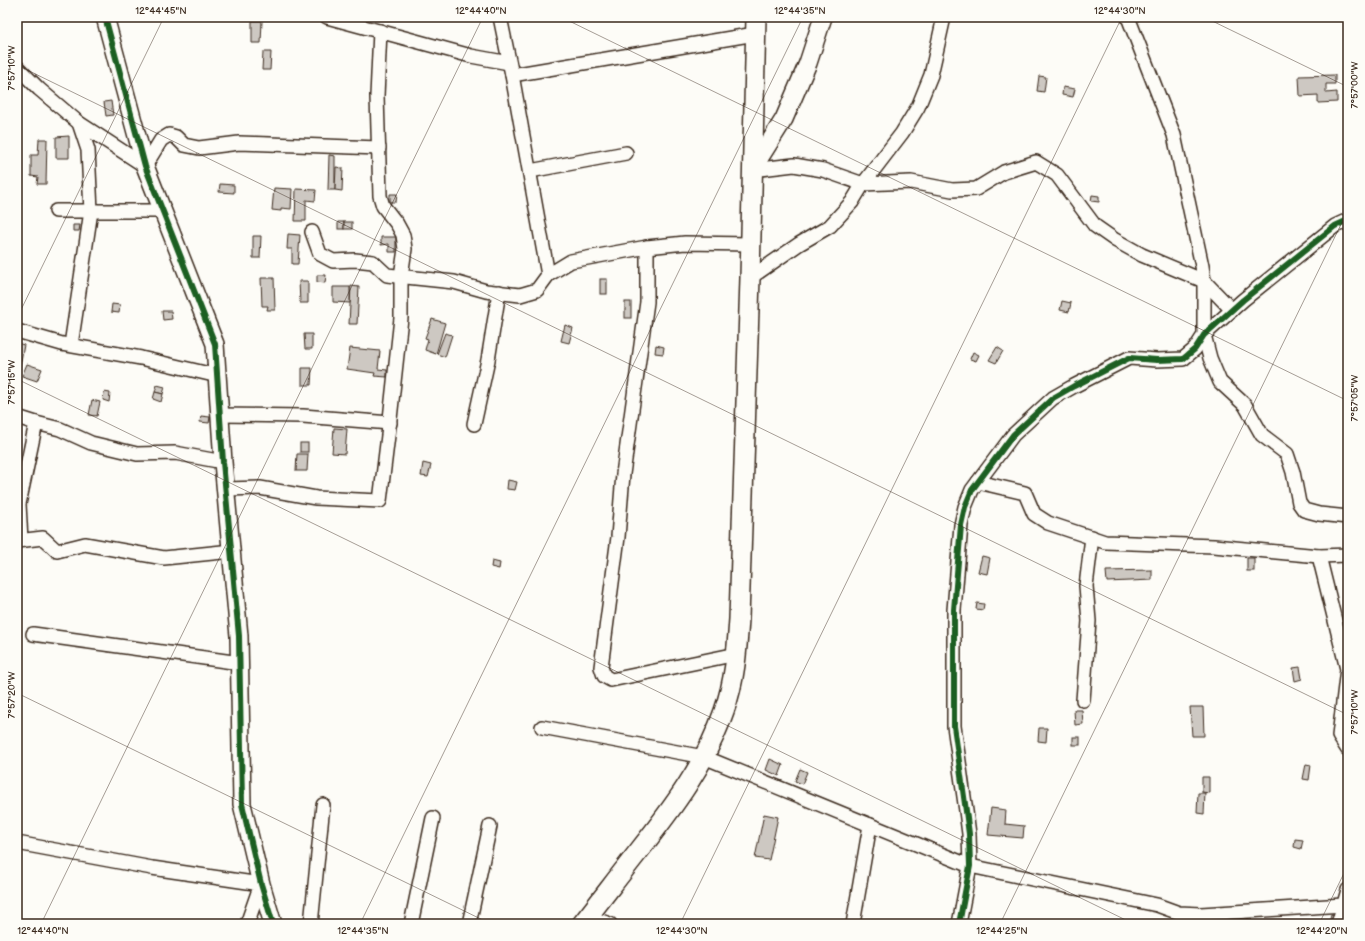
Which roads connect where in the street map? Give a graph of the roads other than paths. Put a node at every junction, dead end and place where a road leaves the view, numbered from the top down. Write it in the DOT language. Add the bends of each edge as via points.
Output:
graph roads {
  1 [pos="105,17"];
  2 [pos="327,17"];
  3 [pos="500,17"];
  4 [pos="822,17"];
  5 [pos="944,17"];
  6 [pos="1128,17"];
  7 [pos="755,25"];
  8 [pos="380,31"];
  9 [pos="17,67"];
  10 [pos="511,69"];
  11 [pos="79,123"];
  12 [pos="379,148"];
  13 [pos="626,153"];
  14 [pos="145,166"];
  15 [pos="752,170"];
  16 [pos="530,171"];
  17 [pos="863,184"];
  18 [pos="56,211"];
  19 [pos="91,211"];
  20 [pos="163,211"];
  21 [pos="1348,220"];
  22 [pos="312,232"];
  23 [pos="750,244"];
  24 [pos="647,247"];
  25 [pos="548,275"];
  26 [pos="401,276"];
  27 [pos="750,278"];
  28 [pos="1204,281"];
  29 [pos="499,292"];
  30 [pos="1232,310"];
  31 [pos="17,331"];
  32 [pos="1204,335"];
  33 [pos="71,345"];
  34 [pos="218,376"];
  35 [pos="220,415"];
  36 [pos="17,417"];
  37 [pos="390,423"];
  38 [pos="36,424"];
  39 [pos="474,424"];
  40 [pos="223,462"];
  41 [pos="978,482"];
  42 [pos="226,489"];
  43 [pos="1348,518"];
  44 [pos="1092,537"];
  45 [pos="19,541"];
  46 [pos="232,551"];
  47 [pos="1348,555"];
  48 [pos="1319,556"];
  49 [pos="33,634"];
  50 [pos="737,654"];
  51 [pos="240,663"];
  52 [pos="1348,669"];
  53 [pos="1082,700"];
  54 [pos="542,728"];
  55 [pos="1348,750"];
  56 [pos="704,757"];
  57 [pos="323,805"];
  58 [pos="433,818"];
  59 [pos="870,825"];
  60 [pos="490,826"];
  61 [pos="17,844"];
  62 [pos="970,866"];
  63 [pos="261,884"];
  64 [pos="1348,890"];
  65 [pos="1343,905"];
  66 [pos="1214,918"];
  67 [pos="585,920"];
  68 [pos="247,924"];
  69 [pos="273,924"];
  70 [pos="311,924"];
  71 [pos="411,924"];
  72 [pos="469,924"];
  73 [pos="610,924"];
  74 [pos="853,924"];
  75 [pos="959,924"];
  76 [pos="1338,924"];
  1 -- 14 [label="street"];
  2 -- 8 [label="street"];
  3 -- 10 [label="street"];
  4 -- 15 [label="street" via="808,63 784,119"];
  5 -- 17 [label="street" via="931,75 918,107 902,133"];
  6 -- 28 [label="street" via="1174,134"];
  7 -- 10 [label="street"];
  7 -- 15 [label="main road"];
  8 -- 10 [label="street"];
  8 -- 12 [label="street" via="377,96"];
  9 -- 11 [label="street"];
  10 -- 16 [label="street"];
  11 -- 14 [label="street"];
  11 -- 19 [label="street" via="88,150"];
  12 -- 14 [label="street" via="239,143 199,148 184,145 176,137 169,135 161,140"];
  12 -- 26 [label="street" via="380,196 383,206 403,235 405,249"];
  13 -- 16 [label="street"];
  14 -- 20 [label="street"];
  15 -- 17 [label="street" via="794,166 823,170"];
  15 -- 23 [label="main road"];
  16 -- 25 [label="street"];
  17 -- 27 [label="street" via="852,202 830,226"];
  17 -- 28 [label="street" via="911,182 952,190 976,189 1004,172 1036,162 1057,175 1095,226 1142,254"];
  18 -- 19 [label="street"];
  19 -- 20 [label="street"];
  19 -- 33 [label="street"];
  20 -- 34 [label="street" via="215,344"];
  21 -- 30 [label="street" via="1335,226"];
  22 -- 26 [label="street" via="320,254 333,260 373,262 387,275"];
  23 -- 24 [label="street"];
  23 -- 27 [label="main road"];
  24 -- 25 [label="street" via="571,261"];
  24 -- 50 [label="street" via="646,302 601,667 604,676 611,680"];
  25 -- 29 [label="street" via="537,290 520,295"];
  26 -- 29 [label="street" via="454,282"];
  26 -- 37 [label="street" via="401,318"];
  27 -- 50 [label="main road"];
  28 -- 30 [label="street"];
  28 -- 32 [label="street"];
  29 -- 39 [label="street"];
  30 -- 32 [label="street"];
  31 -- 33 [label="street"];
  32 -- 41 [label="street" via="1183,359 1130,358 1053,398 1013,435"];
  32 -- 43 [label="street" via="1220,382 1245,405 1262,436 1287,454 1299,503 1304,510"];
  33 -- 34 [label="street"];
  34 -- 35 [label="street"];
  35 -- 37 [label="street" via="304,416"];
  35 -- 40 [label="street"];
  36 -- 38 [label="street"];
  37 -- 42 [label="street" via="380,501 316,498 260,488"];
  38 -- 40 [label="street" via="60,429 91,443 137,454 175,453"];
  38 -- 45 [label="street" via="19,504"];
  40 -- 42 [label="street"];
  41 -- 44 [label="street" via="1025,493 1034,514 1048,523"];
  41 -- 62 [label="street" via="972,490 961,525 953,636 954,726 969,834"];
  42 -- 46 [label="street"];
  44 -- 48 [label="street" via="1105,542 1214,546"];
  44 -- 53 [label="street" via="1086,586 1089,621"];
  45 -- 46 [label="street" via="43,538 57,551 85,544 164,558"];
  46 -- 51 [label="street"];
  47 -- 48 [label="street"];
  48 -- 52 [label="street"];
  49 -- 51 [label="street"];
  50 -- 56 [label="main road" via="725,710"];
  51 -- 63 [label="street" via="242,804"];
  52 -- 55 [label="street" via="1339,736"];
  54 -- 56 [label="street"];
  56 -- 59 [label="street"];
  56 -- 67 [label="main road" via="660,825"];
  57 -- 70 [label="street"];
  58 -- 71 [label="street"];
  59 -- 62 [label="street"];
  59 -- 74 [label="street"];
  60 -- 72 [label="street"];
  61 -- 63 [label="street"];
  62 -- 66 [label="street" via="1157,906 1179,913"];
  62 -- 75 [label="street"];
  63 -- 68 [label="street"];
  63 -- 69 [label="street"];
  64 -- 65 [label="street"];
  65 -- 66 [label="street"];
  65 -- 76 [label="street"];
  67 -- 73 [label="street"];
}
